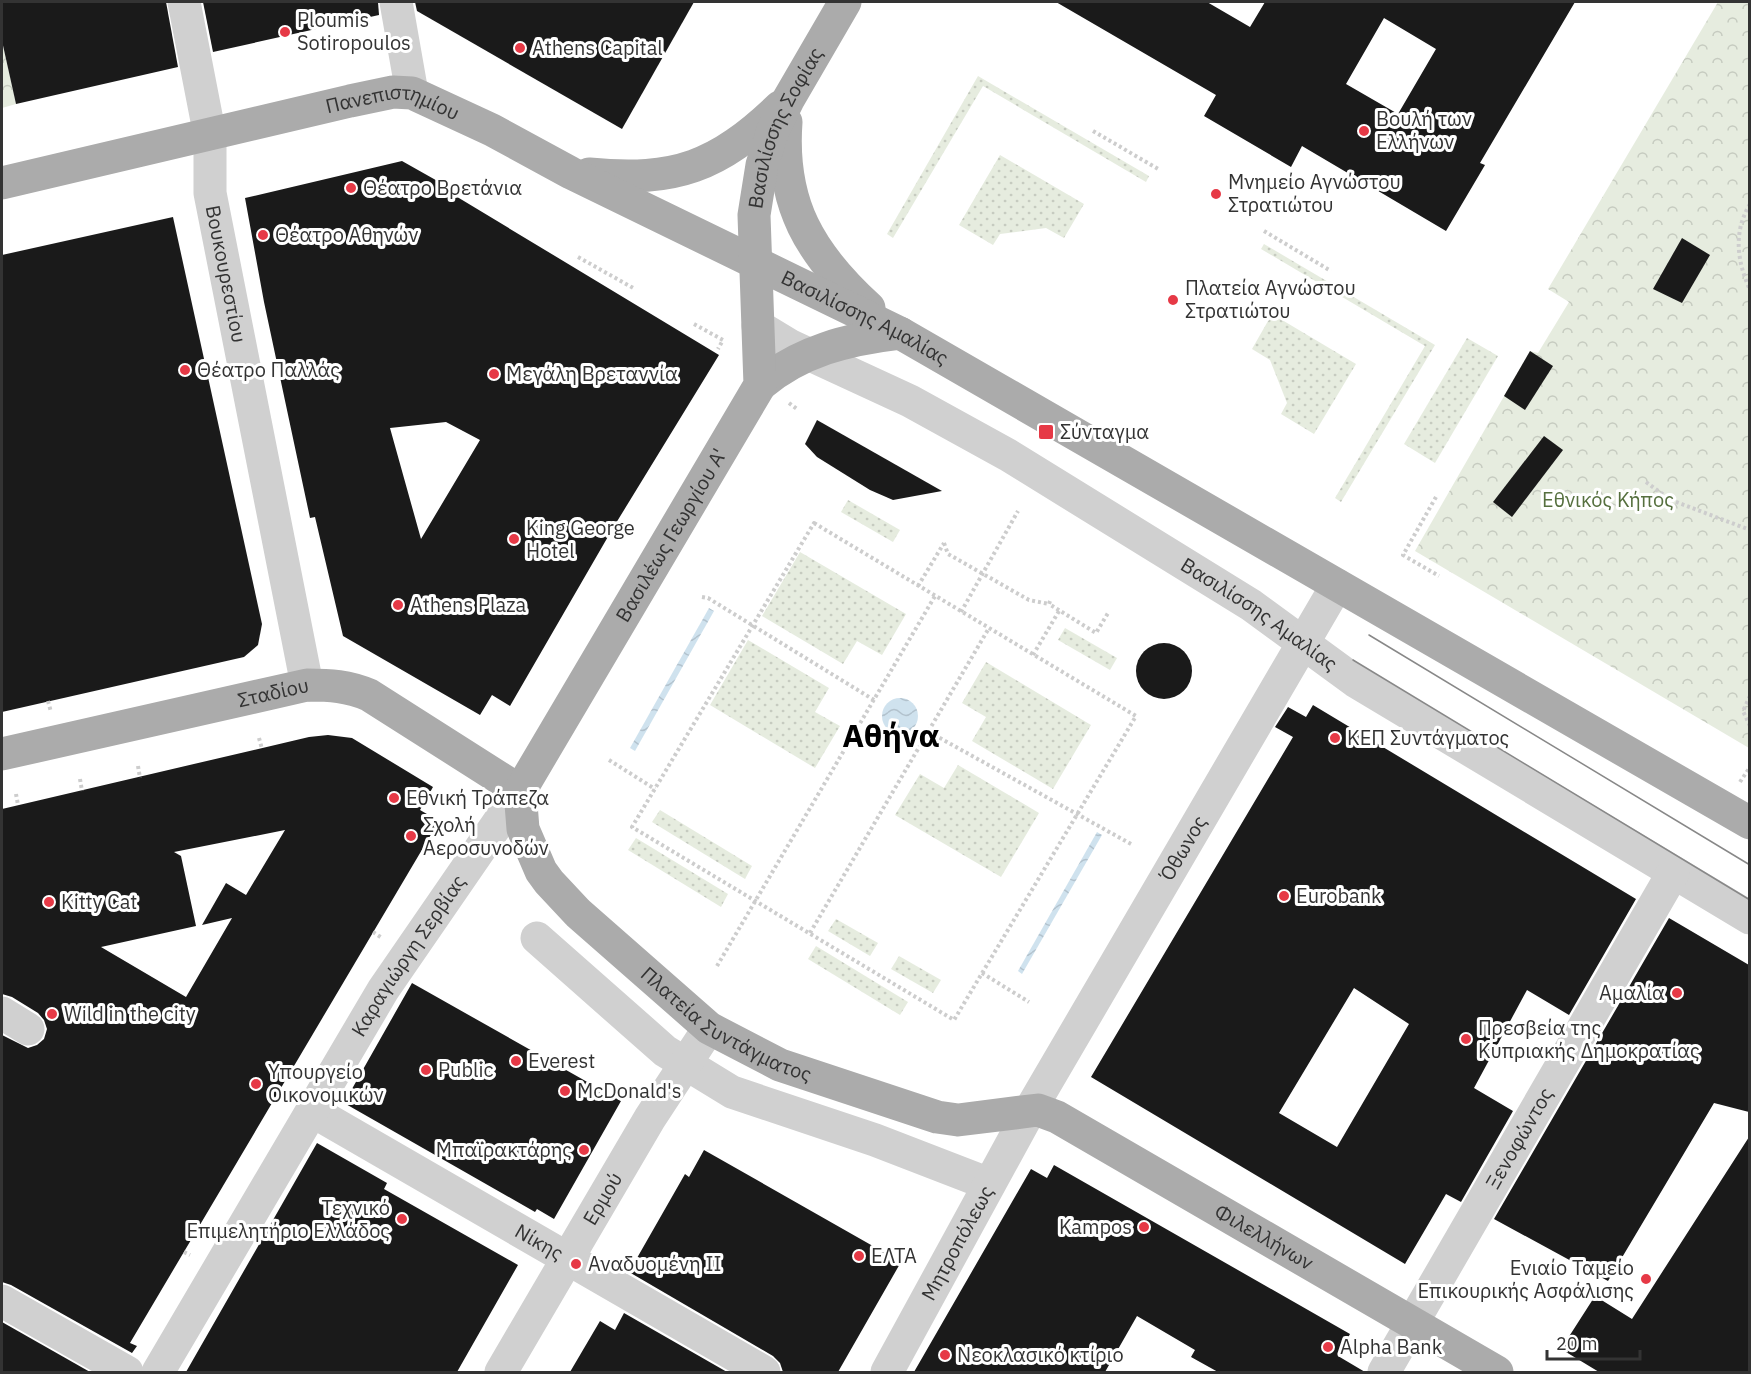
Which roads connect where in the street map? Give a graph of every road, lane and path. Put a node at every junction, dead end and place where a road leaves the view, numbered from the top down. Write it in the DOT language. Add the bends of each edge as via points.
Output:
graph roads {
  1 [pos="184,2"];
  2 [pos="396,2"];
  3 [pos="845,2"];
  4 [pos="412,93"];
  5 [pos="788,100"];
  6 [pos="1093,130"];
  7 [pos="210,136"];
  8 [pos="1160,170"];
  9 [pos="571,172"];
  10 [pos="2,183"];
  11 [pos="1749,204"];
  12 [pos="1264,231"];
  13 [pos="578,257"];
  14 [pos="756,263"];
  15 [pos="1331,271"];
  16 [pos="635,289"];
  17 [pos="1749,290"];
  18 [pos="694,324"];
  19 [pos="758,326"];
  20 [pos="900,333"];
  21 [pos="718,349"];
  22 [pos="808,354"];
  23 [pos="760,385"];
  24 [pos="789,403"];
  25 [pos="797,409"];
  26 [pos="1646,482"];
  27 [pos="1436,498"];
  28 [pos="1018,511"];
  29 [pos="1749,530"];
  30 [pos="984,574"];
  31 [pos="1439,576"];
  32 [pos="1337,585"];
  33 [pos="918,586"];
  34 [pos="935,596"];
  35 [pos="702,597"];
  36 [pos="1059,610"];
  37 [pos="961,612"];
  38 [pos="1108,614"];
  39 [pos="753,626"];
  40 [pos="989,628"];
  41 [pos="1304,643"];
  42 [pos="1033,655"];
  43 [pos="307,685"];
  44 [pos="1749,696"];
  45 [pos="874,700"];
  46 [pos="1749,726"];
  47 [pos="929,732"];
  48 [pos="259,738"];
  49 [pos="262,749"];
  50 [pos="2,754"];
  51 [pos="609,760"];
  52 [pos="138,766"];
  53 [pos="140,778"];
  54 [pos="80,779"];
  55 [pos="655,789"];
  56 [pos="82,791"];
  57 [pos="520,791"];
  58 [pos="16,794"];
  59 [pos="18,805"];
  60 [pos="1077,814"];
  61 [pos="1749,823"];
  62 [pos="1131,844"];
  63 [pos="1673,873"];
  64 [pos="756,901"];
  65 [pos="1749,918"];
  66 [pos="373,932"];
  67 [pos="810,933"];
  68 [pos="382,938"];
  69 [pos="537,938"];
  70 [pos="717,966"];
  71 [pos="982,973"];
  72 [pos="1029,1002"];
  73 [pos="709,1028"];
  74 [pos="685,1064"];
  75 [pos="314,1112"];
  76 [pos="1029,1112"];
  77 [pos="989,1184"];
  78 [pos="184,1252"];
  79 [pos="190,1255"];
  80 [pos="567,1259"];
  81 [pos="2,1301"];
  82 [pos="1413,1323"];
  83 [pos="127,1372"];
  84 [pos="158,1372"];
  85 [pos="501,1372"];
  86 [pos="764,1372"];
  87 [pos="886,1372"];
  88 [pos="1384,1372"];
  89 [pos="1497,1372"];
  1 -- 7 [label="street, Βουκουρεστίου"];
  2 -- 4 [label="street"];
  3 -- 5 [label="main road, Βασιλίσσης Σοφίας"];
  4 -- 7 [label="main road, Πανεπιστημίου" via="393,92 350,101"];
  4 -- 9 [label="main road, Πανεπιστημίου"];
  5 -- 9 [label="main road" via="742,140 704,163 676,173 618,177"];
  5 -- 14 [label="main road, Βασιλίσσης Σοφίας" via="762,165 754,215"];
  5 -- 20 [label="main road" via="785,168 801,223 827,265 849,290"];
  6 -- 8 [label="path"];
  7 -- 10 [label="main road, Πανεπιστημίου"];
  7 -- 43 [label="street, Βουκουρεστίου" via="210,193"];
  9 -- 14 [label="main road, Πανεπιστημίου"];
  11 -- 17 [label="path" via="1738,244"];
  12 -- 15 [label="path"];
  13 -- 16 [label="path"];
  14 -- 19 [label="main road"];
  14 -- 20 [label="main road, Βασιλίσσης Αμαλίας"];
  18 -- 21 [label="path" via="723,340"];
  19 -- 22 [label="street, Βασιλίσσης Αμαλίας"];
  19 -- 23 [label="main road"];
  20 -- 22 [label="main road" via="846,341"];
  20 -- 32 [label="main road, Βασιλίσσης Αμαλίας"];
  22 -- 23 [label="main road"];
  22 -- 41 [label="street, Βασιλίσσης Αμαλίας" via="910,401 1008,455 1242,598"];
  23 -- 57 [label="main road, Βασιλέως Γεωργίου Α'"];
  24 -- 25 [label="path"];
  26 -- 29 [label="path" via="1671,500"];
  27 -- 31 [label="path" via="1403,555"];
  28 -- 30 [label="path"];
  30 -- 33 [label="path" via="948,554 944,543"];
  30 -- 36 [label="path" via="1029,600 1049,603"];
  30 -- 37 [label="path"];
  32 -- 41 [label="street, Όθωνος"];
  32 -- 61 [label="main road, Βασιλίσσης Αμαλίας"];
  33 -- 34 [label="path"];
  33 -- 39 [label="path" via="814,523"];
  34 -- 37 [label="path"];
  34 -- 45 [label="path"];
  35 -- 39 [label="path"];
  36 -- 38 [label="path" via="1096,633"];
  36 -- 42 [label="path"];
  37 -- 40 [label="path"];
  39 -- 45 [label="path"];
  39 -- 55 [label="path"];
  40 -- 42 [label="path"];
  40 -- 47 [label="path"];
  41 -- 63 [label="street, Βασιλίσσης Αμαλίας" via="1355,681"];
  41 -- 76 [label="street, Όθωνος"];
  42 -- 60 [label="path" via="1136,716"];
  43 -- 50 [label="main road, Σταδίου"];
  43 -- 57 [label="main road, Σταδίου" via="350,687 369,695"];
  44 -- 46 [label="path" via="1743,711"];
  45 -- 64 [label="path"];
  47 -- 60 [label="path"];
  47 -- 67 [label="path"];
  48 -- 49 [label="path"];
  51 -- 55 [label="path"];
  52 -- 53 [label="path"];
  54 -- 56 [label="path"];
  55 -- 64 [label="path" via="632,827"];
  57 -- 73 [label="main road, Πλατεία Συντάγματος" via="523,829 549,882 578,913"];
  57 -- 75 [label="street, Καραγιώργη Σερβίας" via="383,990"];
  58 -- 59 [label="path"];
  60 -- 62 [label="path"];
  60 -- 71 [label="path"];
  63 -- 65 [label="street, Βασιλίσσης Αμαλίας"];
  63 -- 82 [label="street, Ξενοφώντος"];
  64 -- 67 [label="path"];
  64 -- 70 [label="path"];
  66 -- 68 [label="path"];
  67 -- 71 [label="path" via="954,1020"];
  69 -- 74 [label="street" via="665,1051"];
  71 -- 72 [label="path"];
  73 -- 74 [label="street, Ερμού"];
  73 -- 76 [label="main road, Πλατεία Συντάγματος" via="780,1065 938,1117 958,1120"];
  74 -- 77 [label="street" via="732,1092"];
  74 -- 80 [label="street, Ερμού"];
  75 -- 80 [label="street, Νίκης"];
  75 -- 84 [label="street, Καραγιώργη Σερβίας"];
  76 -- 77 [label="street, Μητροπόλεως"];
  76 -- 82 [label="main road, Φιλελλήνων" via="1038,1110 1057,1117"];
  77 -- 87 [label="street, Μητροπόλεως"];
  78 -- 79 [label="path"];
  80 -- 85 [label="street, Ερμού"];
  80 -- 86 [label="street, Νίκης"];
  81 -- 83 [label="street"];
  82 -- 88 [label="street, Ξενοφώντος"];
  82 -- 89 [label="main road, Φιλελλήνων"];
}
